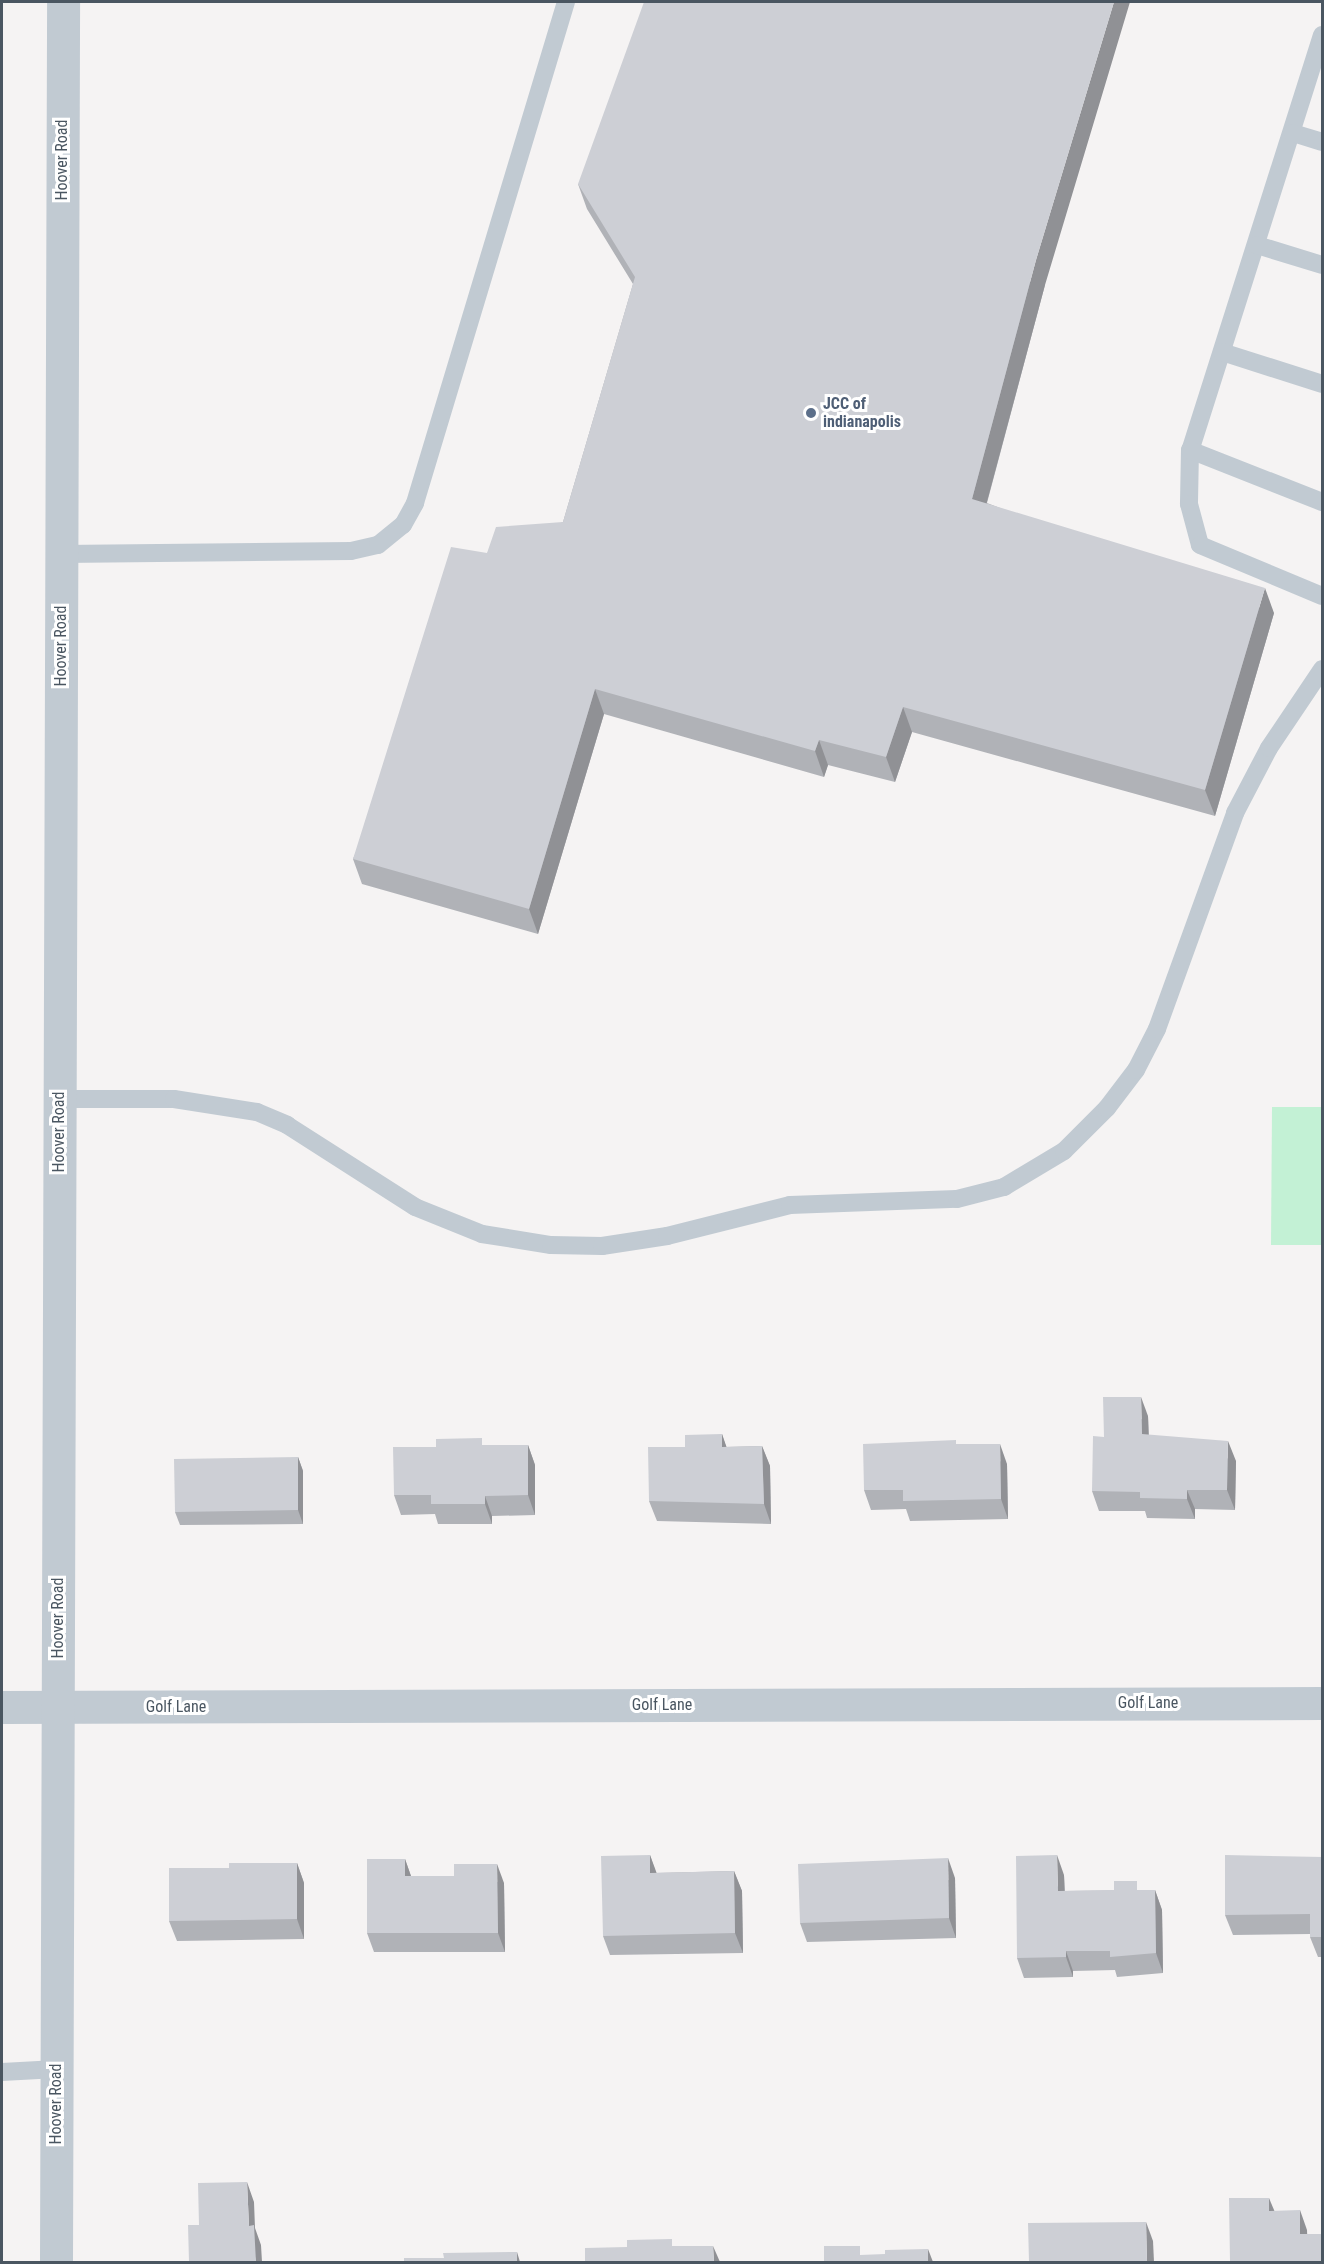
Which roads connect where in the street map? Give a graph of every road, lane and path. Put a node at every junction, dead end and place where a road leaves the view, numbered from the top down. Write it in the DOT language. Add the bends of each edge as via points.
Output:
graph roads {
  1 [pos="63,2"];
  2 [pos="566,2"];
  3 [pos="1323,35"];
  4 [pos="1293,133"];
  5 [pos="1323,142"];
  6 [pos="1257,245"];
  7 [pos="1323,265"];
  8 [pos="1222,352"];
  9 [pos="1323,384"];
  10 [pos="1190,450"];
  11 [pos="1323,502"];
  12 [pos="61,554"];
  13 [pos="1323,596"];
  14 [pos="1323,669"];
  15 [pos="60,1099"];
  16 [pos="1323,1703"];
  17 [pos="2,1707"];
  18 [pos="58,1707"];
  19 [pos="57,2069"];
  20 [pos="2,2072"];
  21 [pos="56,2262"];
  1 -- 12 [label="street, Hoover Road"];
  2 -- 12 [label="lane" via="415,503 407,518 378,545 351,551"];
  3 -- 4 [label="lane"];
  4 -- 5 [label="lane"];
  4 -- 6 [label="lane"];
  6 -- 7 [label="lane"];
  6 -- 8 [label="lane"];
  8 -- 9 [label="lane"];
  8 -- 10 [label="lane"];
  10 -- 11 [label="lane"];
  10 -- 13 [label="lane" via="1188,504 1200,545"];
  12 -- 15 [label="street, Hoover Road"];
  14 -- 15 [label="lane" via="1269,748 1234,813 1158,1029 1136,1070 1107,1108 1064,1151 1004,1187 957,1199 790,1205 667,1236 602,1245 551,1245 482,1234 415,1207 287,1125 257,1112 174,1099"];
  15 -- 18 [label="street, Hoover Road"];
  16 -- 18 [label="street, Golf Lane"];
  17 -- 18 [label="street, Golf Lane"];
  18 -- 19 [label="street, Hoover Road"];
  19 -- 20 [label="lane"];
  19 -- 21 [label="street, Hoover Road"];
}
